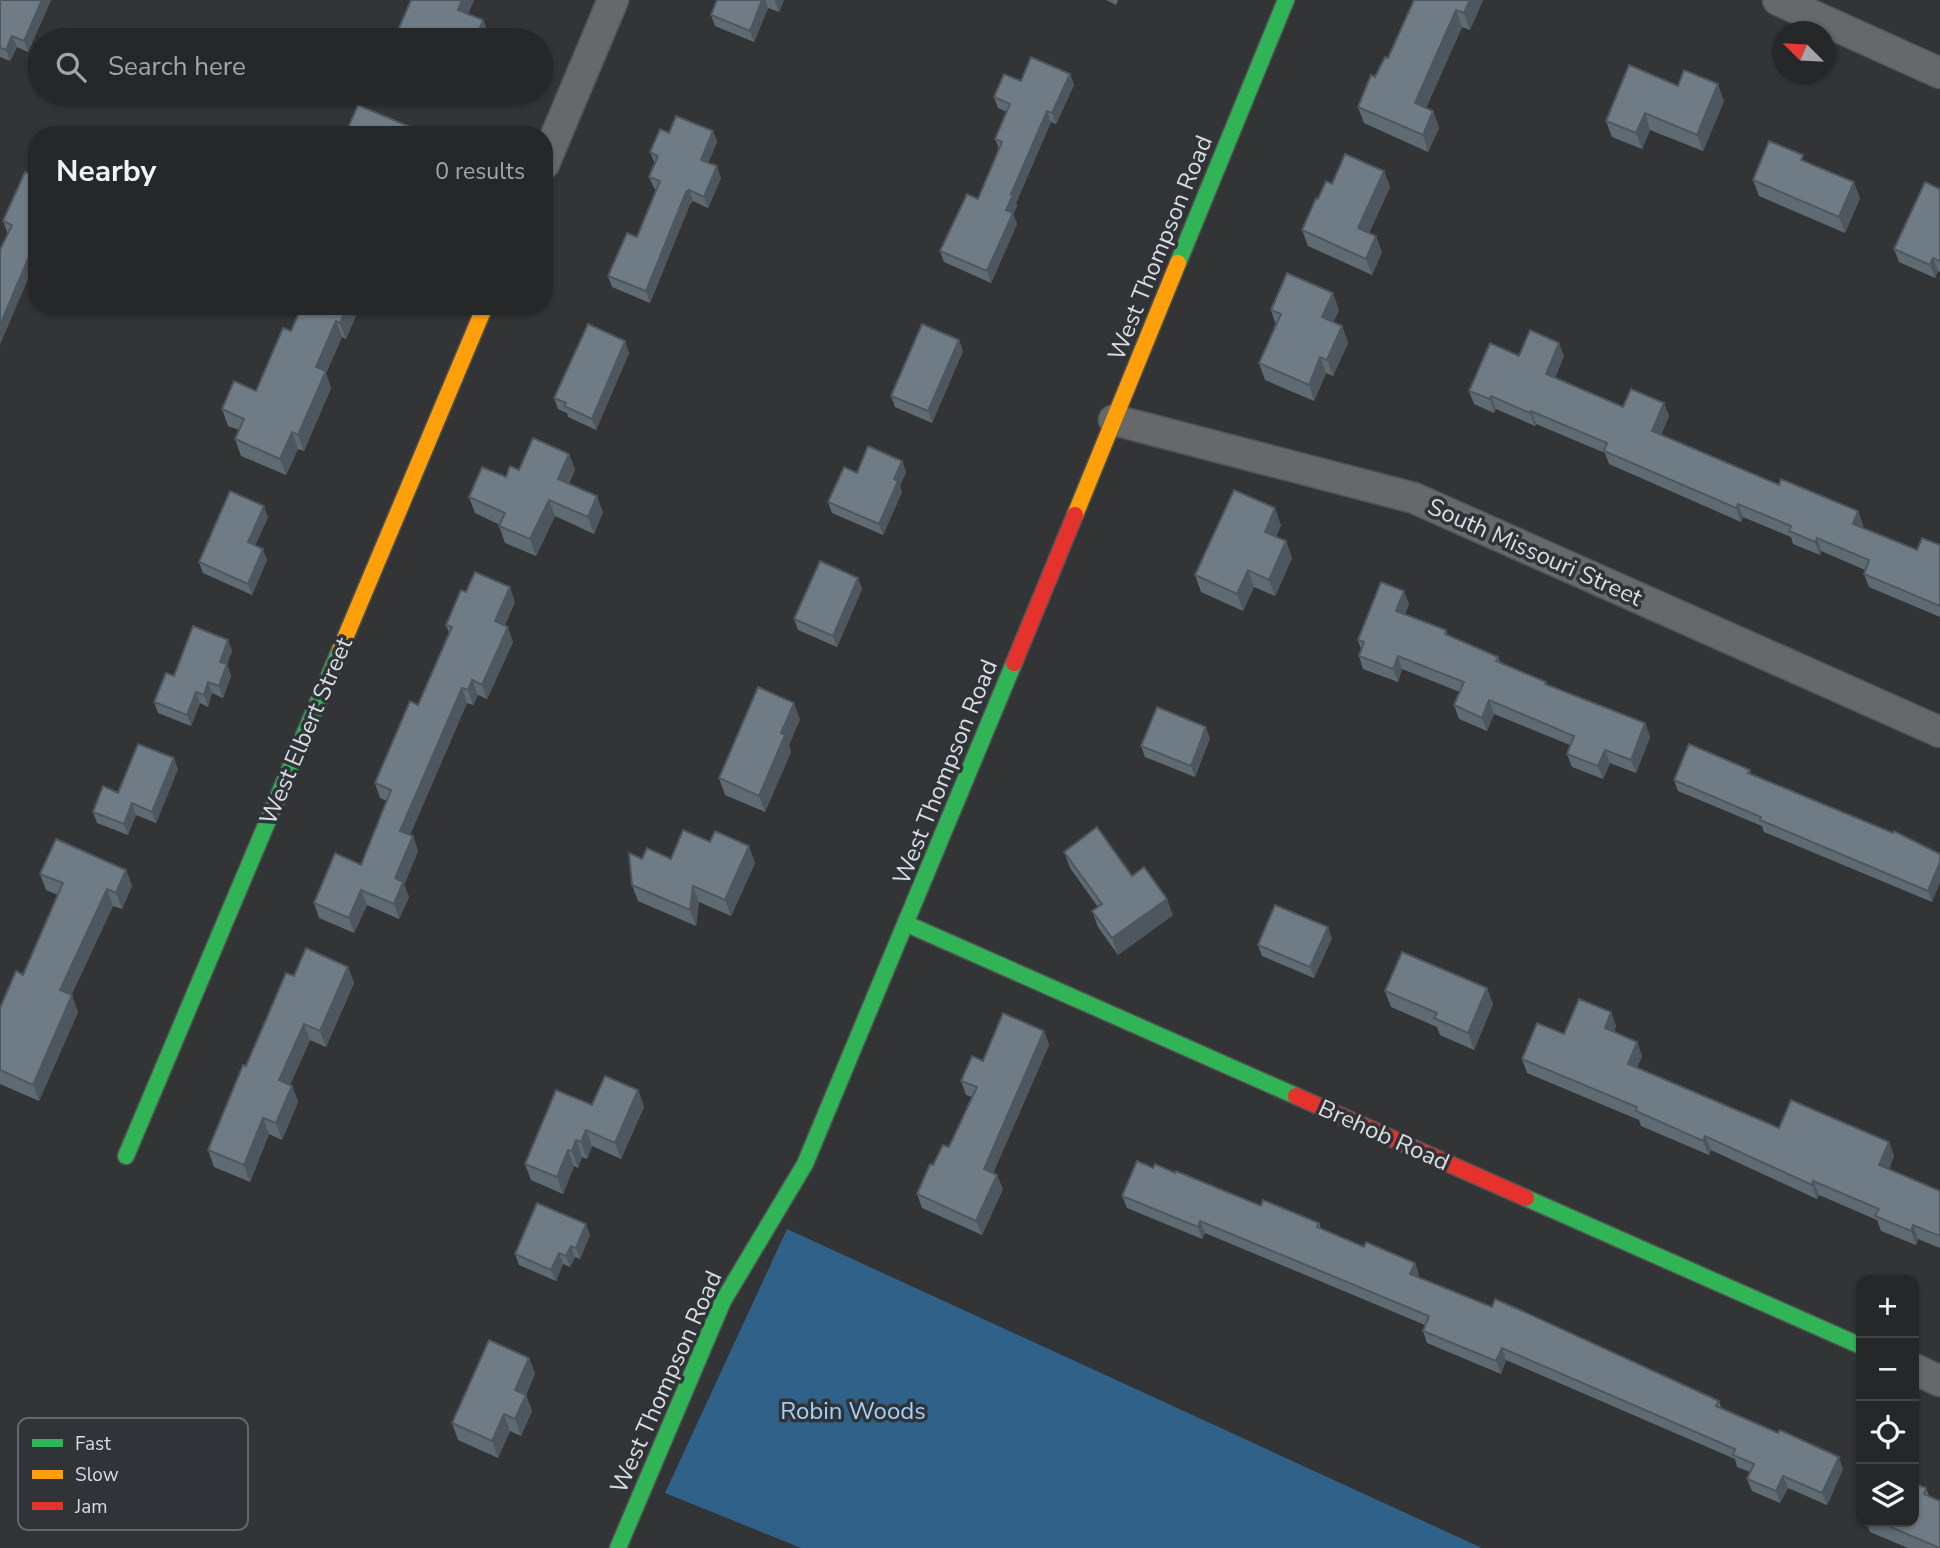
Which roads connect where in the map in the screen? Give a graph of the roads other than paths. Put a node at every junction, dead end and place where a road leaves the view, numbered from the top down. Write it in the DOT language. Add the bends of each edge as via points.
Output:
graph roads {
  1 [pos="613,0"];
  2 [pos="1286,0"];
  3 [pos="1777,0"];
  4 [pos="1940,73"];
  5 [pos="553,143"];
  6 [pos="481,315"];
  7 [pos="1114,420"];
  8 [pos="1940,732"];
  9 [pos="906,924"];
  10 [pos="126,1156"];
  11 [pos="1856,1344"];
  12 [pos="1919,1371"];
  13 [pos="1940,1381"];
  14 [pos="618,1548"];
  1 -- 5 [label="street"];
  2 -- 7 [label="street, West Thompson Road"];
  3 -- 4 [label="street"];
  6 -- 10 [label="street, West Elbert Street"];
  7 -- 8 [label="street, South Missouri Street" via="1414,498"];
  7 -- 9 [label="street, West Thompson Road"];
  9 -- 11 [label="street, Brehob Road"];
  9 -- 14 [label="street, West Thompson Road" via="805,1164 723,1301"];
  12 -- 13 [label="street"];
}
